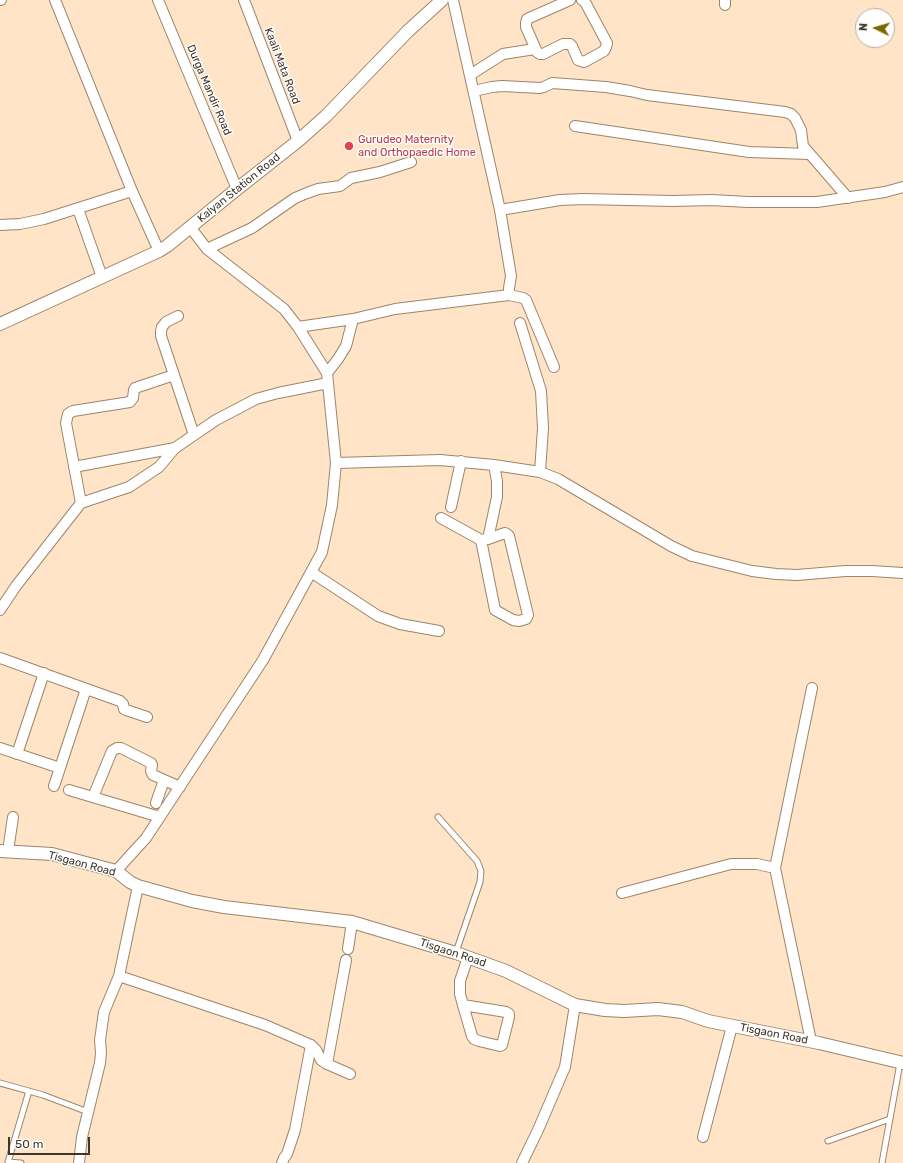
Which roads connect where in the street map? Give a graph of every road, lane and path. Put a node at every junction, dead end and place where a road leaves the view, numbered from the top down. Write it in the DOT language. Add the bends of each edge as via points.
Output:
graph roads {
  1 [pos="55,0"];
  2 [pos="158,0"];
  3 [pos="244,0"];
  4 [pos="442,0"];
  5 [pos="453,0"];
  6 [pos="582,0"];
  7 [pos="565,1"];
  8 [pos="535,49"];
  9 [pos="470,74"];
  10 [pos="474,91"];
  11 [pos="575,126"];
  12 [pos="298,141"];
  13 [pos="810,154"];
  14 [pos="412,162"];
  15 [pos="903,188"];
  16 [pos="237,189"];
  17 [pos="132,191"];
  18 [pos="848,198"];
  19 [pos="78,209"];
  20 [pos="500,210"];
  21 [pos="0,225"];
  22 [pos="190,227"];
  23 [pos="207,249"];
  24 [pos="159,251"];
  25 [pos="102,277"];
  26 [pos="510,295"];
  27 [pos="178,316"];
  28 [pos="354,319"];
  29 [pos="0,324"];
  30 [pos="520,324"];
  31 [pos="298,327"];
  32 [pos="554,367"];
  33 [pos="327,373"];
  34 [pos="174,376"];
  35 [pos="328,383"];
  36 [pos="194,435"];
  37 [pos="176,448"];
  38 [pos="461,461"];
  39 [pos="336,463"];
  40 [pos="494,465"];
  41 [pos="74,467"];
  42 [pos="540,472"];
  43 [pos="81,503"];
  44 [pos="451,507"];
  45 [pos="441,518"];
  46 [pos="485,540"];
  47 [pos="311,572"];
  48 [pos="903,573"];
  49 [pos="0,610"];
  50 [pos="439,631"];
  51 [pos="0,658"];
  52 [pos="44,673"];
  53 [pos="812,688"];
  54 [pos="86,689"];
  55 [pos="147,717"];
  56 [pos="0,748"];
  57 [pos="17,754"];
  58 [pos="60,768"];
  59 [pos="164,780"];
  60 [pos="54,786"];
  61 [pos="180,787"];
  62 [pos="69,790"];
  63 [pos="93,797"];
  64 [pos="156,803"];
  65 [pos="13,817"];
  66 [pos="160,817"];
  67 [pos="438,817"];
  68 [pos="4,851"];
  69 [pos="775,868"];
  70 [pos="116,871"];
  71 [pos="138,886"];
  72 [pos="622,893"];
  73 [pos="352,922"];
  74 [pos="348,949"];
  75 [pos="456,953"];
  76 [pos="468,958"];
  77 [pos="346,960"];
  78 [pos="119,976"];
  79 [pos="463,1005"];
  80 [pos="575,1005"];
  81 [pos="732,1026"];
  82 [pos="811,1041"];
  83 [pos="311,1045"];
  84 [pos="901,1063"];
  85 [pos="328,1064"];
  86 [pos="350,1074"];
  87 [pos="0,1083"];
  88 [pos="29,1091"];
  89 [pos="88,1112"];
  90 [pos="890,1119"];
  91 [pos="703,1137"];
  92 [pos="828,1141"];
  93 [pos="8,1162"];
  94 [pos="20,1163"];
  95 [pos="79,1163"];
  96 [pos="282,1163"];
  97 [pos="522,1163"];
  98 [pos="882,1163"];
  1 -- 17 [label="street"];
  2 -- 16 [label="street, Durga Mandir Road"];
  3 -- 12 [label="street, Kaali Mata Road"];
  4 -- 12 [label="street, Kalyan Station Road"];
  5 -- 9 [label="street"];
  6 -- 8 [label="street" via="607,43 604,51 584,62 578,60 570,44 563,44 543,54"];
  7 -- 8 [label="street" via="527,19 526,27"];
  8 -- 9 [label="street" via="503,54"];
  9 -- 10 [label="street"];
  10 -- 13 [label="street" via="502,86 540,88 552,82 785,112 795,118 801,130 803,146"];
  10 -- 20 [label="street"];
  11 -- 13 [label="street" via="749,152"];
  12 -- 16 [label="street, Kalyan Station Road"];
  13 -- 18 [label="street"];
  14 -- 23 [label="street" via="351,178 340,186 307,193 252,228"];
  15 -- 18 [label="street"];
  16 -- 22 [label="street, Kalyan Station Road"];
  17 -- 19 [label="street"];
  17 -- 24 [label="street"];
  18 -- 20 [label="street" via="817,202 583,199 560,200"];
  19 -- 21 [label="street" via="20,224"];
  19 -- 25 [label="street"];
  20 -- 26 [label="street" via="511,276"];
  22 -- 23 [label="street"];
  22 -- 24 [label="street, Kalyan Station Road"];
  23 -- 31 [label="street" via="284,309"];
  24 -- 25 [label="street, Kalyan Station Road"];
  25 -- 29 [label="street, Kalyan Station Road"];
  26 -- 28 [label="street" via="395,309"];
  26 -- 32 [label="street" via="526,300"];
  27 -- 34 [label="street" via="166,322 161,331"];
  28 -- 31 [label="street"];
  28 -- 33 [label="street" via="346,346"];
  30 -- 42 [label="street" via="541,391"];
  31 -- 33 [label="street"];
  33 -- 35 [label="street"];
  34 -- 36 [label="street"];
  34 -- 41 [label="street" via="135,388 130,402 71,412 66,423"];
  35 -- 36 [label="street" via="278,392 256,399"];
  35 -- 39 [label="street"];
  36 -- 37 [label="street"];
  37 -- 41 [label="street"];
  37 -- 43 [label="street" via="159,467 129,487"];
  38 -- 39 [label="street"];
  38 -- 40 [label="street"];
  38 -- 44 [label="street"];
  39 -- 47 [label="street" via="332,505 322,552"];
  40 -- 42 [label="street"];
  40 -- 46 [label="street" via="497,497"];
  41 -- 43 [label="street"];
  42 -- 48 [label="street" via="558,479 692,556 752,571 776,574 859,571"];
  43 -- 49 [label="street"];
  45 -- 46 [label="street"];
  46 -- 46 [label="street" via="505,534 509,536 528,615 526,619 513,620 495,610"];
  47 -- 50 [label="street" via="378,616 400,624"];
  47 -- 61 [label="street" via="263,660"];
  51 -- 52 [label="street"];
  52 -- 54 [label="street"];
  52 -- 57 [label="street"];
  53 -- 69 [label="street"];
  54 -- 55 [label="street" via="120,701 124,709"];
  54 -- 58 [label="street"];
  56 -- 57 [label="street"];
  57 -- 58 [label="street"];
  58 -- 60 [label="street"];
  59 -- 61 [label="street"];
  59 -- 63 [label="street" via="153,775 151,763 117,748 112,751"];
  59 -- 64 [label="street"];
  61 -- 66 [label="street"];
  62 -- 63 [label="street"];
  63 -- 66 [label="street"];
  65 -- 68 [label="street"];
  66 -- 70 [label="street" via="146,838"];
  67 -- 75 [label="lane" via="477,861 481,871 480,882"];
  68 -- 70 [label="street, Tisgaon Road" via="52,854"];
  69 -- 72 [label="street" via="758,864 731,864"];
  69 -- 82 [label="street"];
  70 -- 71 [label="street, Tisgaon Road"];
  71 -- 73 [label="street, Tisgaon Road" via="224,907"];
  71 -- 78 [label="street"];
  73 -- 74 [label="street"];
  73 -- 75 [label="street, Tisgaon Road"];
  75 -- 76 [label="street, Tisgaon Road"];
  76 -- 79 [label="street" via="460,981"];
  76 -- 80 [label="street, Tisgaon Road" via="506,971"];
  77 -- 85 [label="street"];
  78 -- 83 [label="street" via="265,1025"];
  78 -- 89 [label="street" via="104,1012 100,1063"];
  79 -- 79 [label="street" via="509,1014 502,1045 474,1039"];
  80 -- 81 [label="street, Tisgaon Road" via="624,1012 658,1009 682,1012"];
  80 -- 97 [label="street" via="565,1068"];
  81 -- 82 [label="street, Tisgaon Road"];
  81 -- 91 [label="street"];
  82 -- 84 [label="street, Tisgaon Road"];
  83 -- 85 [label="street" via="321,1060"];
  83 -- 96 [label="street" via="295,1130"];
  84 -- 90 [label="lane"];
  85 -- 86 [label="street"];
  87 -- 88 [label="lane"];
  88 -- 89 [label="lane"];
  88 -- 93 [label="lane"];
  89 -- 95 [label="street"];
  90 -- 92 [label="lane"];
  90 -- 98 [label="lane"];
  93 -- 94 [label="lane"];
}
